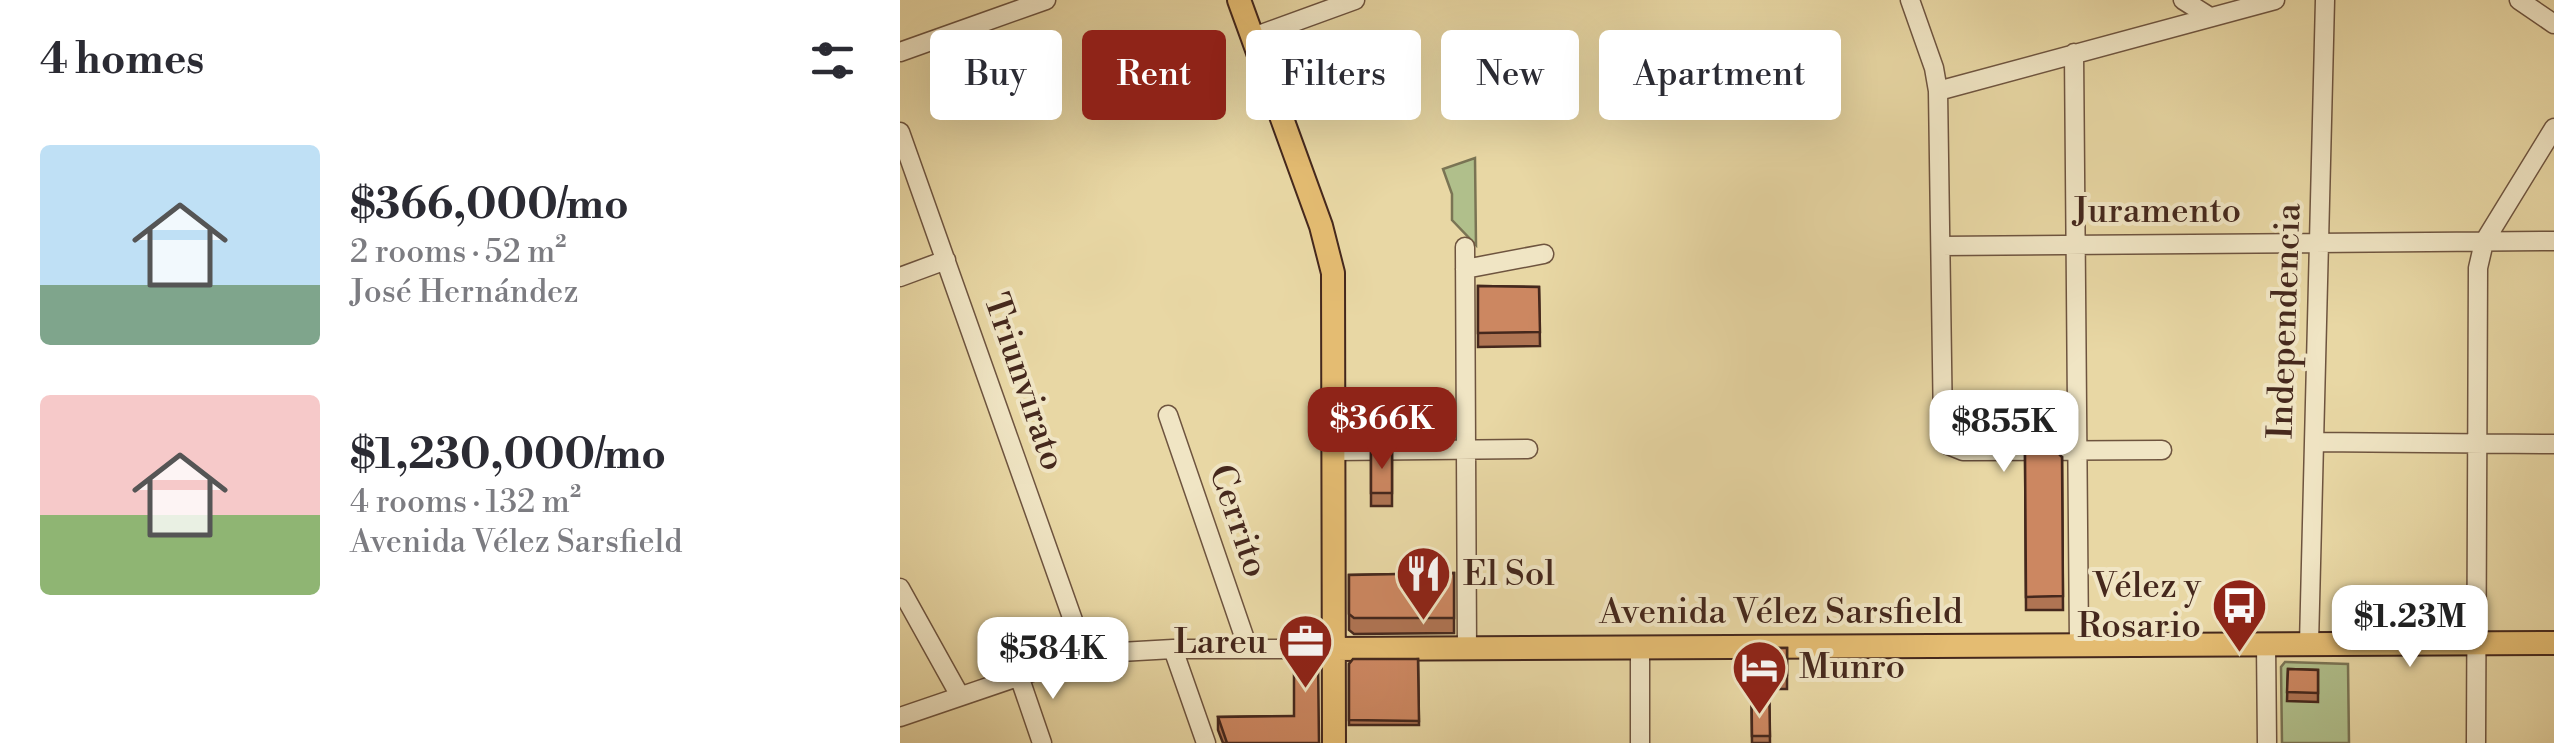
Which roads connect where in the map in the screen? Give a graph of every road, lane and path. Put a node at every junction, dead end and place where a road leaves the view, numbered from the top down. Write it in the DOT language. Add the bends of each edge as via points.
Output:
graph roads {
  1 [pos="1240,0"];
  2 [pos="1355,0"];
  3 [pos="1910,0"];
  4 [pos="2184,0"];
  5 [pos="2275,0"];
  6 [pos="2325,0"];
  7 [pos="2519,0"];
  8 [pos="1042,1"];
  9 [pos="2210,17"];
  10 [pos="2554,24"];
  11 [pos="1251,30"];
  12 [pos="1272,30"];
  13 [pos="900,52"];
  14 [pos="2074,53"];
  15 [pos="1938,91"];
  16 [pos="1283,120"];
  17 [pos="2554,128"];
  18 [pos="900,132"];
  19 [pos="2554,241"];
  20 [pos="2320,242"];
  21 [pos="2484,242"];
  22 [pos="2076,244"];
  23 [pos="1941,246"];
  24 [pos="1465,247"];
  25 [pos="1544,254"];
  26 [pos="946,260"];
  27 [pos="1465,269"];
  28 [pos="900,277"];
  29 [pos="1168,415"];
  30 [pos="2314,442"];
  31 [pos="2554,444"];
  32 [pos="2478,445"];
  33 [pos="1465,448"];
  34 [pos="1528,449"];
  35 [pos="2077,450"];
  36 [pos="2162,450"];
  37 [pos="1333,451"];
  38 [pos="900,588"];
  39 [pos="2554,643"];
  40 [pos="2266,644"];
  41 [pos="2309,644"];
  42 [pos="2476,644"];
  43 [pos="2079,645"];
  44 [pos="1640,647"];
  45 [pos="1248,648"];
  46 [pos="1173,649"];
  47 [pos="1332,649"];
  48 [pos="1467,650"];
  49 [pos="1085,654"];
  50 [pos="1018,676"];
  51 [pos="960,696"];
  52 [pos="900,717"];
  53 [pos="1042,743"];
  54 [pos="1206,743"];
  55 [pos="1334,743"];
  56 [pos="1640,743"];
  57 [pos="2266,743"];
  58 [pos="2476,743"];
  1 -- 11 [label="main road"];
  2 -- 12 [label="street"];
  3 -- 15 [label="street"];
  4 -- 9 [label="street"];
  5 -- 9 [label="street"];
  6 -- 20 [label="street, Independencia"];
  7 -- 10 [label="street"];
  8 -- 13 [label="street"];
  9 -- 14 [label="street"];
  14 -- 15 [label="street"];
  14 -- 22 [label="street"];
  15 -- 23 [label="street"];
  16 -- 37 [label="main road" via="1333,273"];
  17 -- 21 [label="street"];
  18 -- 26 [label="street, Triunvirato"];
  19 -- 21 [label="street, Juramento"];
  20 -- 21 [label="street, Juramento"];
  20 -- 22 [label="street, Juramento"];
  20 -- 30 [label="street, Independencia"];
  21 -- 32 [label="street" via="2478,268"];
  22 -- 23 [label="street, Juramento"];
  22 -- 35 [label="street"];
  23 -- 35 [label="street" via="1948,445 1963,452"];
  24 -- 27 [label="street"];
  25 -- 27 [label="street"];
  26 -- 28 [label="street"];
  26 -- 49 [label="street, Triunvirato"];
  27 -- 33 [label="street"];
  29 -- 45 [label="street, Cerrito"];
  30 -- 32 [label="street"];
  30 -- 41 [label="street, Independencia"];
  31 -- 32 [label="street"];
  32 -- 42 [label="street"];
  33 -- 34 [label="street"];
  33 -- 37 [label="street"];
  33 -- 48 [label="street"];
  35 -- 36 [label="street"];
  35 -- 43 [label="street"];
  37 -- 47 [label="main road"];
  38 -- 51 [label="street"];
  39 -- 42 [label="main road, Avenida Vélez Sarsfield"];
  40 -- 41 [label="main road, Avenida Vélez Sarsfield"];
  40 -- 43 [label="main road, Avenida Vélez Sarsfield"];
  40 -- 57 [label="street"];
  41 -- 42 [label="main road, Avenida Vélez Sarsfield"];
  42 -- 58 [label="street"];
  43 -- 44 [label="main road, Avenida Vélez Sarsfield"];
  44 -- 48 [label="main road, Avenida Vélez Sarsfield"];
  44 -- 56 [label="street"];
  45 -- 46 [label="street, Avenida Vélez Sarsfield"];
  45 -- 47 [label="street, Avenida Vélez Sarsfield"];
  46 -- 49 [label="street, Avenida Vélez Sarsfield"];
  46 -- 54 [label="street"];
  47 -- 48 [label="main road, Avenida Vélez Sarsfield"];
  47 -- 55 [label="main road"];
  49 -- 50 [label="street, Avenida Vélez Sarsfield"];
  50 -- 51 [label="street, Avenida Vélez Sarsfield"];
  50 -- 53 [label="street"];
  51 -- 52 [label="street, Avenida Vélez Sarsfield"];
}
